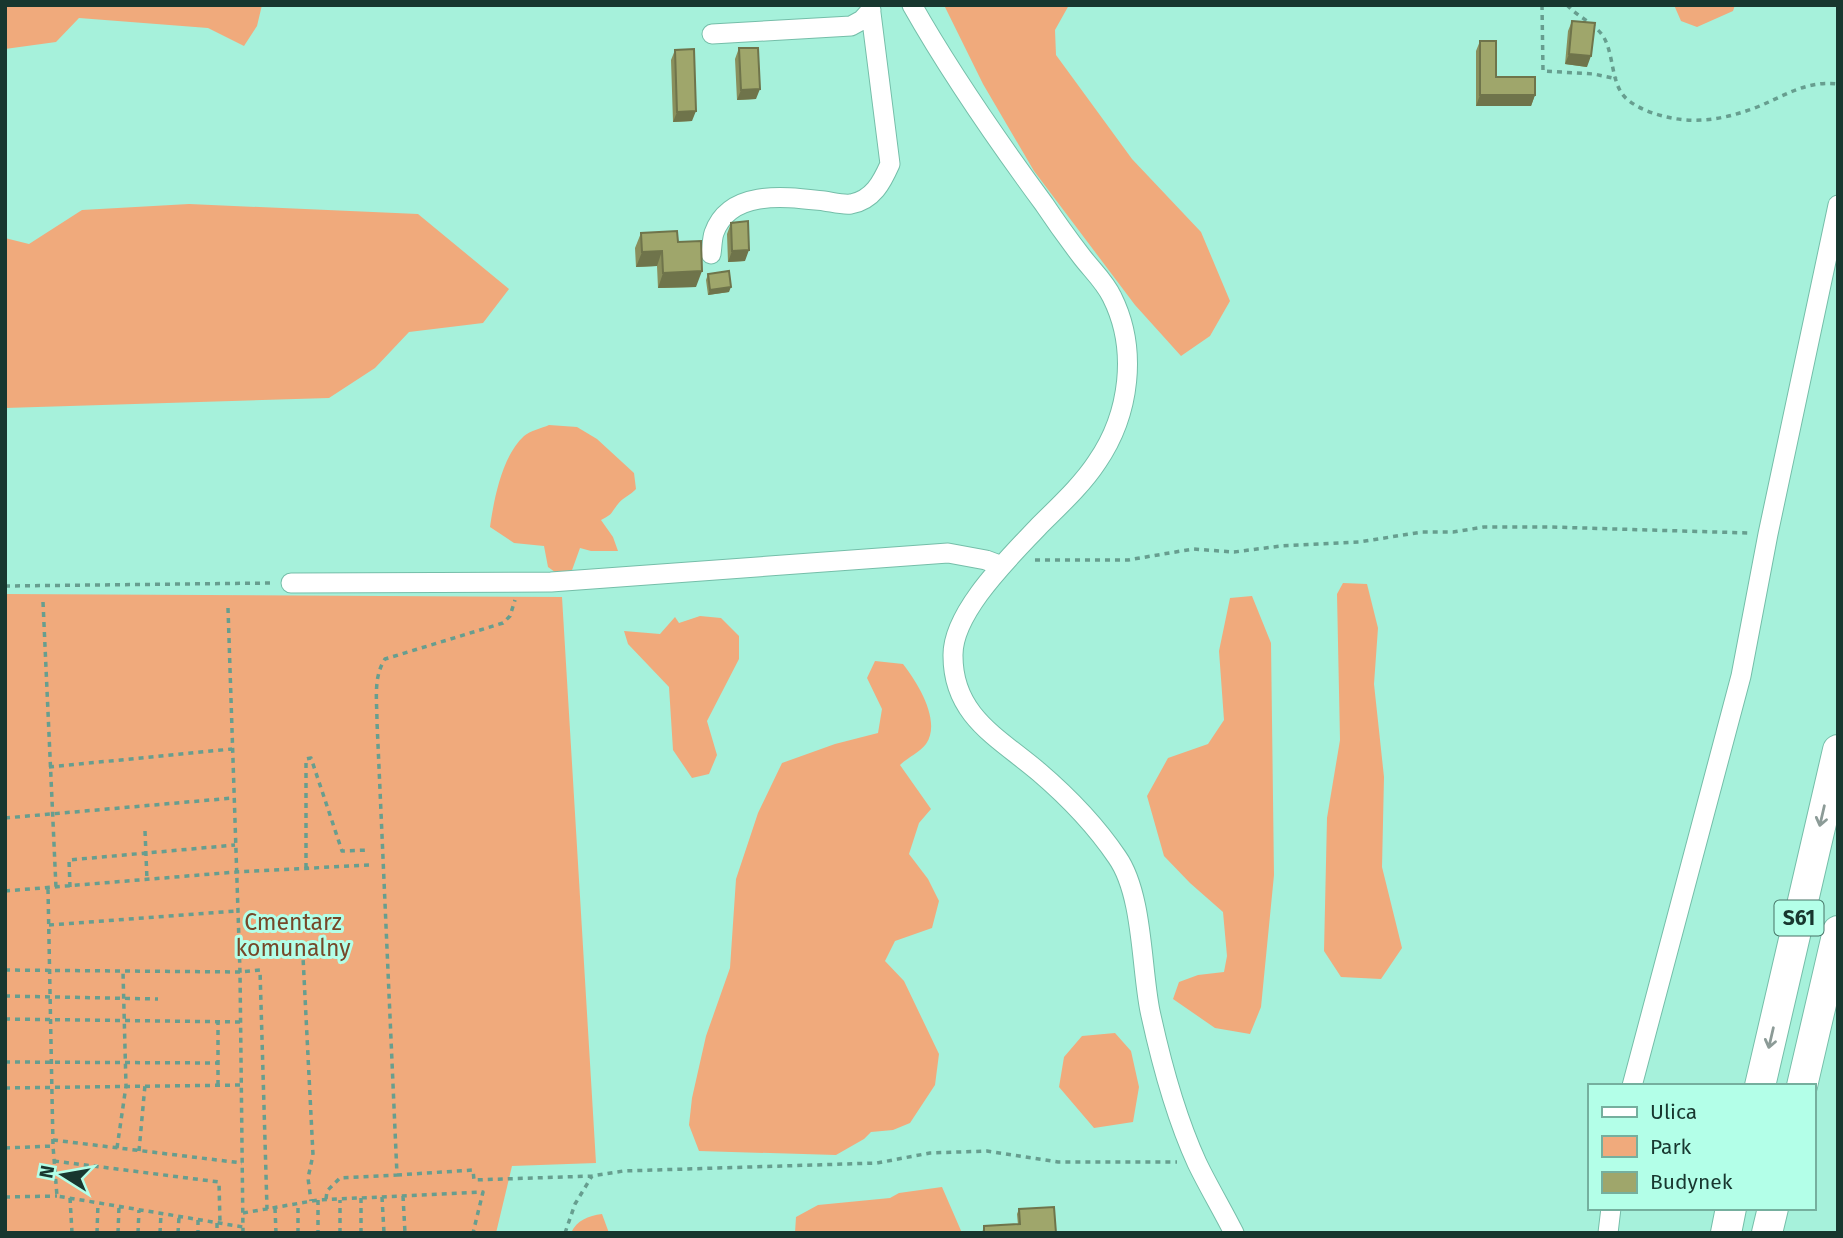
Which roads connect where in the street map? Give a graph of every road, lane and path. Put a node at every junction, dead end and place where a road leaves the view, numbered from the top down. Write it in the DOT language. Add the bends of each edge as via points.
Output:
graph roads {
  1 [pos="912,5"];
  2 [pos="1542,5"];
  3 [pos="1567,5"];
  4 [pos="871,8"];
  5 [pos="712,34"];
  6 [pos="1617,79"];
  7 [pos="1838,84"];
  8 [pos="1838,205"];
  9 [pos="711,254"];
  10 [pos="1768,534"];
  11 [pos="1002,566"];
  12 [pos="291,583"];
  13 [pos="519,583"];
  14 [pos="5,586"];
  15 [pos="43,602"];
  16 [pos="228,608"];
  17 [pos="232,748"];
  18 [pos="1838,750"];
  19 [pos="49,767"];
  20 [pos="233,798"];
  21 [pos="52,815"];
  22 [pos="5,818"];
  23 [pos="145,831"];
  24 [pos="234,845"];
  25 [pos="369,850"];
  26 [pos="145,853"];
  27 [pos="369,865"];
  28 [pos="306,868"];
  29 [pos="236,872"];
  30 [pos="147,880"];
  31 [pos="70,887"];
  32 [pos="48,888"];
  33 [pos="55,888"];
  34 [pos="5,891"];
  35 [pos="237,911"];
  36 [pos="49,925"];
  37 [pos="1838,931"];
  38 [pos="239,953"];
  39 [pos="5,970"];
  40 [pos="51,971"];
  41 [pos="123,972"];
  42 [pos="240,972"];
  43 [pos="5,996"];
  44 [pos="51,997"];
  45 [pos="158,999"];
  46 [pos="124,1000"];
  47 [pos="5,1019"];
  48 [pos="52,1020"];
  49 [pos="124,1020"];
  50 [pos="218,1023"];
  51 [pos="241,1023"];
  52 [pos="51,1061"];
  53 [pos="5,1062"];
  54 [pos="125,1062"];
  55 [pos="217,1063"];
  56 [pos="242,1084"];
  57 [pos="1633,1084"];
  58 [pos="1760,1084"];
  59 [pos="1802,1084"];
  60 [pos="218,1085"];
  61 [pos="52,1086"];
  62 [pos="126,1086"];
  63 [pos="145,1086"];
  64 [pos="5,1088"];
  65 [pos="53,1140"];
  66 [pos="53,1146"];
  67 [pos="5,1148"];
  68 [pos="117,1148"];
  69 [pos="139,1151"];
  70 [pos="54,1161"];
  71 [pos="1196,1161"];
  72 [pos="242,1163"];
  73 [pos="397,1175"];
  74 [pos="592,1176"];
  75 [pos="57,1196"];
  76 [pos="403,1196"];
  77 [pos="5,1197"];
  78 [pos="382,1197"];
  79 [pos="70,1198"];
  80 [pos="361,1198"];
  81 [pos="326,1199"];
  82 [pos="340,1199"];
  83 [pos="317,1200"];
  84 [pos="311,1201"];
  85 [pos="97,1203"];
  86 [pos="298,1203"];
  87 [pos="118,1206"];
  88 [pos="275,1208"];
  89 [pos="267,1209"];
  90 [pos="139,1210"];
  91 [pos="1611,1210"];
  92 [pos="1731,1210"];
  93 [pos="1773,1210"];
  94 [pos="161,1213"];
  95 [pos="243,1213"];
  96 [pos="179,1216"];
  97 [pos="198,1220"];
  98 [pos="218,1223"];
  99 [pos="243,1230"];
  100 [pos="72,1233"];
  101 [pos="97,1233"];
  102 [pos="118,1233"];
  103 [pos="138,1233"];
  104 [pos="160,1233"];
  105 [pos="178,1233"];
  106 [pos="198,1233"];
  107 [pos="217,1233"];
  108 [pos="276,1233"];
  109 [pos="298,1233"];
  110 [pos="318,1233"];
  111 [pos="340,1233"];
  112 [pos="361,1233"];
  113 [pos="384,1233"];
  114 [pos="405,1233"];
  115 [pos="473,1233"];
  116 [pos="565,1233"];
  117 [pos="1234,1233"];
  118 [pos="1608,1233"];
  119 [pos="1726,1233"];
  120 [pos="1767,1233"];
  1 -- 11 [label="lane" via="1024,177 1111,293 1124,326 1126,389 1116,427 1097,462"];
  2 -- 6 [label="path" via="1544,71"];
  3 -- 6 [label="path" via="1601,33 1610,48"];
  4 -- 5 [label="lane" via="851,26"];
  4 -- 9 [label="lane" via="890,164 881,184 869,196 850,204 772,196 750,201 724,217"];
  6 -- 7 [label="path" via="1620,92 1641,108 1681,121 1724,118 1804,86"];
  8 -- 10 [label="lane"];
  10 -- 11 [label="path" via="1484,527 1359,542 1234,552 1193,550 1128,560 1030,560"];
  10 -- 57 [label="lane" via="1741,676"];
  11 -- 13 [label="lane" via="948,553"];
  11 -- 71 [label="lane" via="960,624 952,654 958,692 977,722 1041,774 1120,860 1134,897 1166,1079"];
  12 -- 13 [label="lane"];
  12 -- 14 [label="path"];
  13 -- 73 [label="path" via="510,616 503,623 385,659 379,667 377,722"];
  15 -- 19 [label="path"];
  16 -- 17 [label="path"];
  17 -- 19 [label="path"];
  17 -- 20 [label="path"];
  18 -- 58 [label="highway, S61, one-way"];
  19 -- 21 [label="path"];
  20 -- 21 [label="path"];
  20 -- 24 [label="path"];
  21 -- 22 [label="path"];
  21 -- 33 [label="path"];
  23 -- 26 [label="path"];
  24 -- 26 [label="path"];
  24 -- 29 [label="path"];
  25 -- 28 [label="path" via="342,851 311,758 306,759"];
  26 -- 30 [label="path"];
  26 -- 31 [label="path" via="69,860"];
  27 -- 28 [label="path"];
  28 -- 29 [label="path"];
  29 -- 30 [label="path"];
  29 -- 35 [label="path"];
  30 -- 31 [label="path"];
  31 -- 33 [label="path"];
  32 -- 33 [label="path"];
  32 -- 34 [label="path"];
  32 -- 36 [label="path"];
  35 -- 36 [label="path"];
  35 -- 38 [label="path"];
  36 -- 40 [label="path"];
  37 -- 59 [label="highway, S61"];
  38 -- 42 [label="path"];
  38 -- 84 [label="path" via="300,952 303,957 313,1155 308,1178"];
  39 -- 40 [label="path"];
  40 -- 41 [label="path"];
  40 -- 44 [label="path"];
  41 -- 42 [label="path"];
  41 -- 46 [label="path"];
  42 -- 51 [label="path"];
  42 -- 89 [label="path" via="260,970"];
  43 -- 44 [label="path"];
  44 -- 46 [label="path"];
  44 -- 48 [label="path"];
  45 -- 46 [label="path"];
  46 -- 49 [label="path"];
  47 -- 48 [label="path"];
  48 -- 49 [label="path"];
  48 -- 52 [label="path"];
  49 -- 50 [label="path"];
  49 -- 54 [label="path"];
  50 -- 51 [label="path"];
  50 -- 55 [label="path"];
  51 -- 56 [label="path"];
  52 -- 53 [label="path"];
  52 -- 54 [label="path"];
  52 -- 61 [label="path"];
  54 -- 55 [label="path"];
  54 -- 62 [label="path"];
  55 -- 60 [label="path"];
  56 -- 60 [label="path"];
  56 -- 72 [label="path"];
  60 -- 63 [label="path"];
  61 -- 62 [label="path"];
  61 -- 64 [label="path"];
  61 -- 65 [label="path"];
  62 -- 63 [label="path"];
  62 -- 68 [label="path"];
  63 -- 69 [label="path"];
  65 -- 66 [label="path"];
  65 -- 68 [label="path"];
  66 -- 67 [label="path"];
  66 -- 70 [label="path"];
  68 -- 69 [label="path"];
  69 -- 72 [label="path"];
  70 -- 75 [label="path"];
  70 -- 98 [label="path" via="219,1182"];
  71 -- 74 [label="path" via="1058,1163 987,1151 930,1153 877,1163 623,1171"];
  71 -- 117 [label="lane"];
  72 -- 95 [label="path"];
  73 -- 74 [label="path" via="473,1170 474,1180"];
  73 -- 81 [label="path" via="340,1178 327,1191"];
  74 -- 116 [label="path"];
  75 -- 77 [label="path"];
  75 -- 79 [label="path"];
  76 -- 78 [label="path"];
  76 -- 114 [label="path"];
  76 -- 115 [label="path" via="483,1192"];
  78 -- 80 [label="path"];
  78 -- 113 [label="path"];
  79 -- 85 [label="path"];
  79 -- 100 [label="path"];
  80 -- 82 [label="path"];
  80 -- 112 [label="path"];
  81 -- 82 [label="path"];
  81 -- 83 [label="path"];
  82 -- 111 [label="path"];
  83 -- 84 [label="path"];
  83 -- 110 [label="path"];
  84 -- 86 [label="path"];
  85 -- 87 [label="path"];
  85 -- 101 [label="path"];
  86 -- 88 [label="path"];
  86 -- 109 [label="path"];
  87 -- 90 [label="path"];
  87 -- 102 [label="path"];
  88 -- 89 [label="path"];
  88 -- 108 [label="path"];
  89 -- 95 [label="path"];
  90 -- 94 [label="path"];
  90 -- 103 [label="path"];
  91 -- 118 [label="lane"];
  92 -- 119 [label="highway"];
  93 -- 120 [label="highway"];
  94 -- 96 [label="path"];
  94 -- 104 [label="path"];
  95 -- 99 [label="path"];
  96 -- 97 [label="path"];
  96 -- 105 [label="path"];
  97 -- 98 [label="path"];
  97 -- 106 [label="path"];
  98 -- 99 [label="path"];
  98 -- 107 [label="path"];
}
